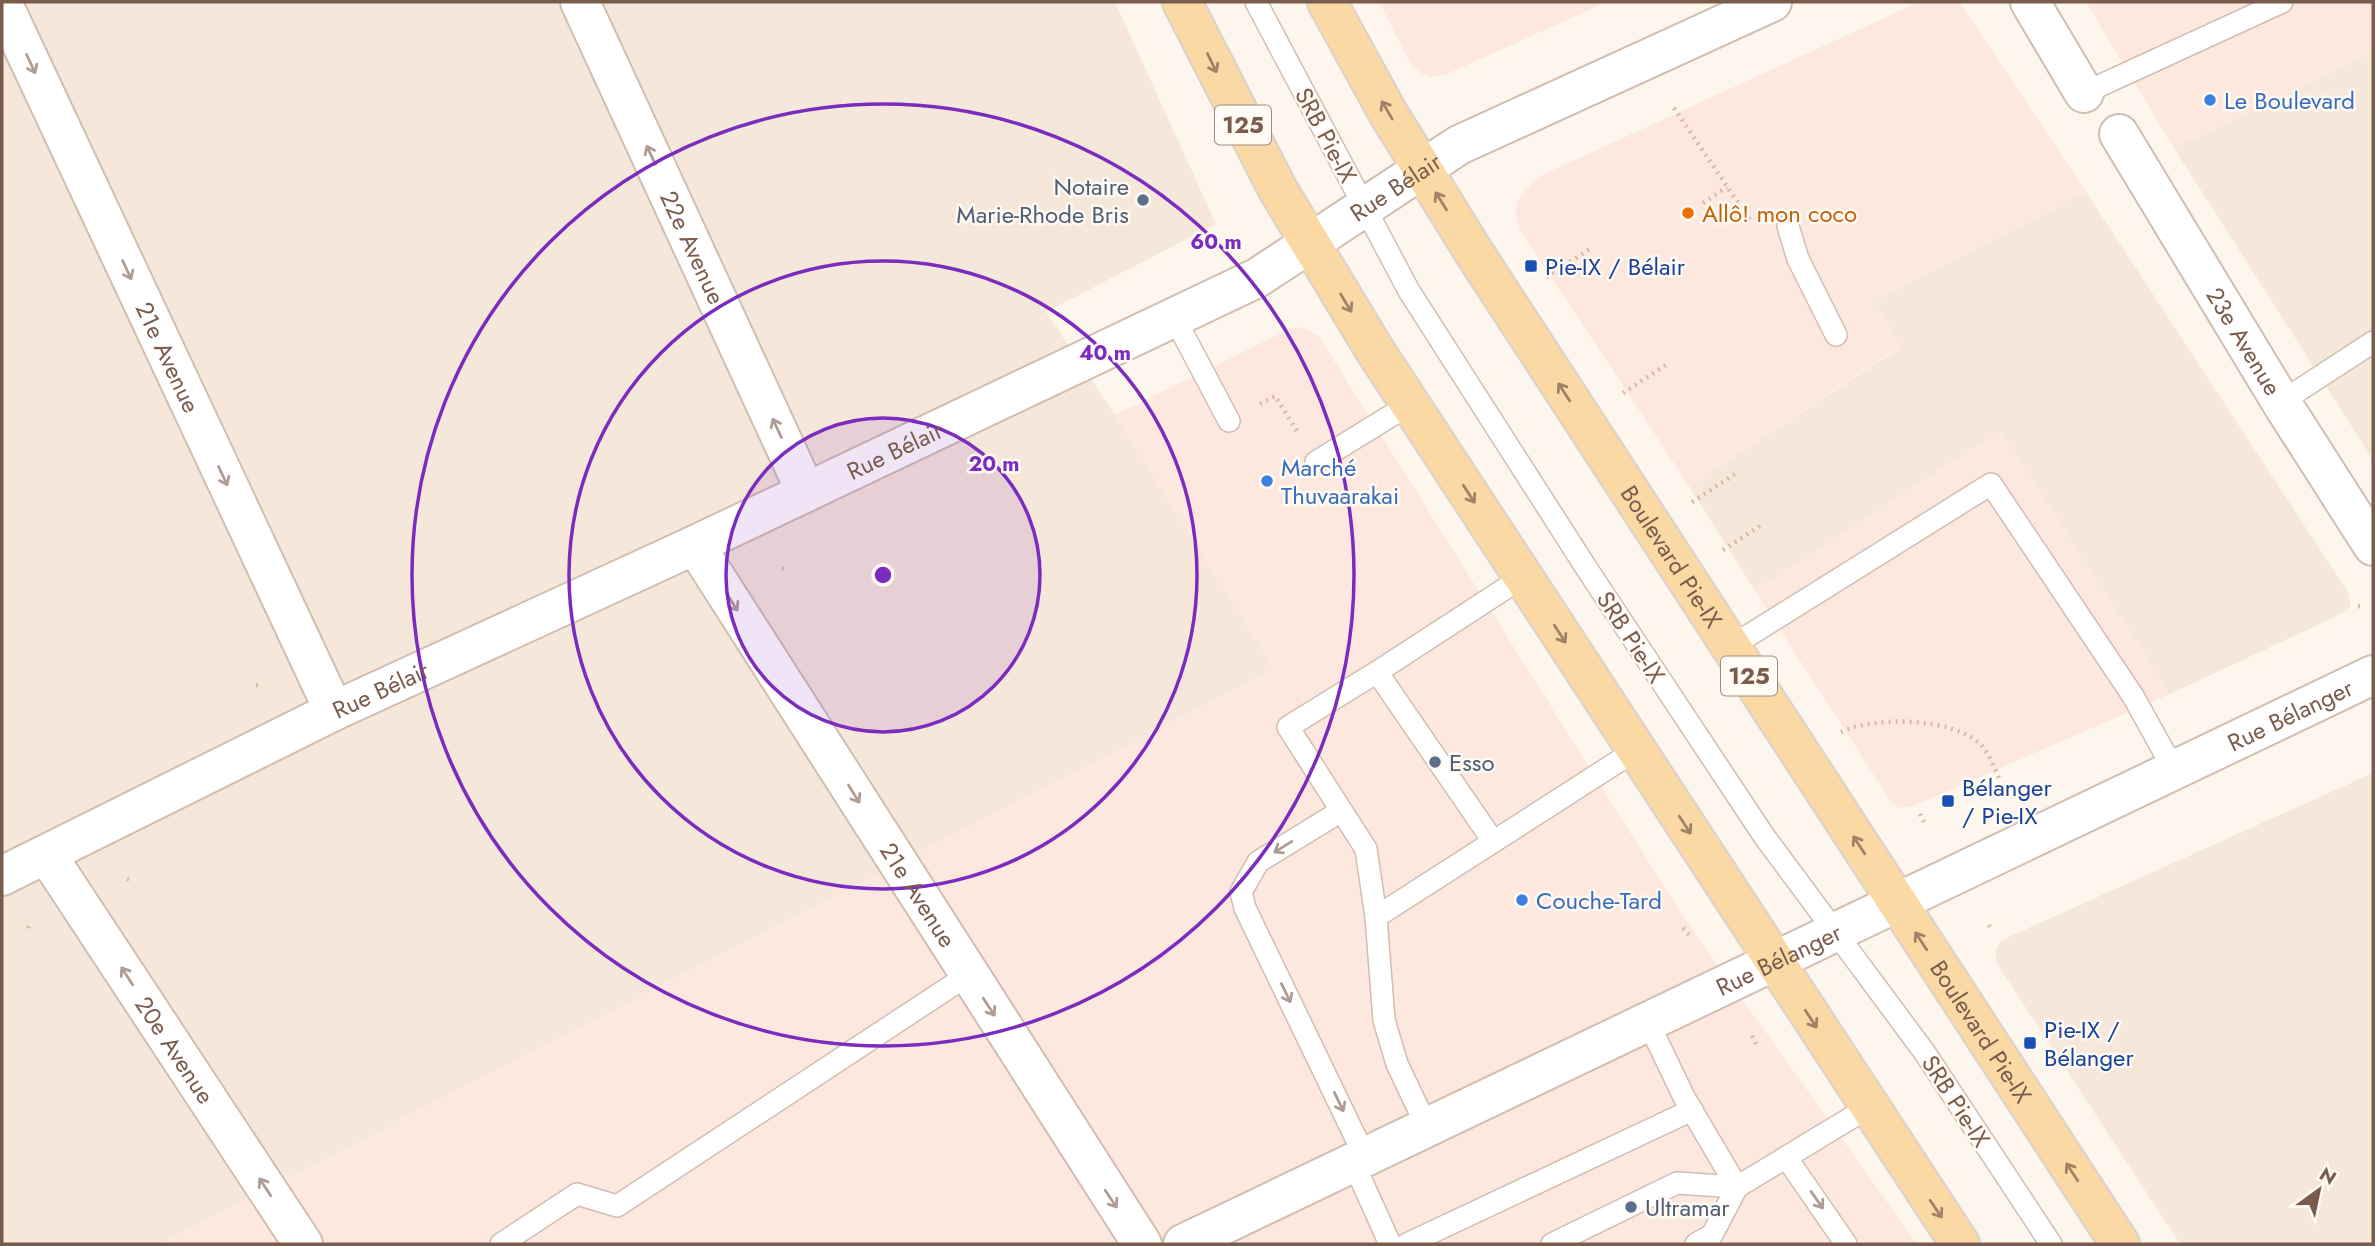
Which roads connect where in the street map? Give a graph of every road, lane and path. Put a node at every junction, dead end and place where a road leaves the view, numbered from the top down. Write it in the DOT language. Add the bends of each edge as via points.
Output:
graph roads {
  1 [pos="2,2"];
  2 [pos="580,2"];
  3 [pos="1182,2"];
  4 [pos="1256,2"];
  5 [pos="1326,2"];
  6 [pos="1772,2"];
  7 [pos="2030,2"];
  8 [pos="2282,2"];
  9 [pos="2084,93"];
  10 [pos="1674,108"];
  11 [pos="2119,134"];
  12 [pos="1421,169"];
  13 [pos="1727,187"];
  14 [pos="1703,203"];
  15 [pos="1364,207"];
  16 [pos="1753,226"];
  17 [pos="1788,226"];
  18 [pos="1311,244"];
  19 [pos="1593,247"];
  20 [pos="1540,281"];
  21 [pos="1174,317"];
  22 [pos="1836,335"];
  23 [pos="2373,342"];
  24 [pos="1669,363"];
  25 [pos="1617,397"];
  26 [pos="2281,402"];
  27 [pos="1410,404"];
  28 [pos="1229,421"];
  29 [pos="1316,462"];
  30 [pos="1738,472"];
  31 [pos="805,490"];
  32 [pos="1688,505"];
  33 [pos="1763,524"];
  34 [pos="695,545"];
  35 [pos="2373,546"];
  36 [pos="1720,552"];
  37 [pos="782,568"];
  38 [pos="788,571"];
  39 [pos="1523,578"];
  40 [pos="1730,647"];
  41 [pos="1377,672"];
  42 [pos="2373,675"];
  43 [pos="334,711"];
  44 [pos="1838,733"];
  45 [pos="1636,750"];
  46 [pos="2174,769"];
  47 [pos="2000,778"];
  48 [pos="1341,811"];
  49 [pos="1920,814"];
  50 [pos="1925,824"];
  51 [pos="1493,841"];
  52 [pos="47,855"];
  53 [pos="2,876"];
  54 [pos="127,879"];
  55 [pos="133,881"];
  56 [pos="1896,903"];
  57 [pos="1376,917"];
  58 [pos="1683,928"];
  59 [pos="1833,932"];
  60 [pos="1690,937"];
  61 [pos="1774,962"];
  62 [pos="968,975"];
  63 [pos="1648,1022"];
  64 [pos="1752,1036"];
  65 [pos="1757,1046"];
  66 [pos="1869,1107"];
  67 [pos="1692,1110"];
  68 [pos="1427,1127"];
  69 [pos="1786,1157"];
  70 [pos="1359,1159"];
  71 [pos="1737,1187"];
  72 [pos="303,1244"];
  73 [pos="501,1244"];
  74 [pos="1142,1244"];
  75 [pos="1183,1244"];
  76 [pos="1390,1244"];
  77 [pos="1407,1244"];
  78 [pos="1552,1244"];
  79 [pos="1696,1244"];
  80 [pos="1846,1244"];
  81 [pos="1960,1244"];
  82 [pos="2051,1244"];
  83 [pos="2120,1244"];
  1 -- 43 [label="street, 21e Avenue, one-way"];
  31 -- 2 [label="street, 22e Avenue, one-way"];
  3 -- 18 [label="main road, 125, one-way" via="1237,114"];
  4 -- 15 [label="lane, SRB Pie-IX"];
  12 -- 5 [label="main road, Boulevard Pie-IX / 125, one-way"];
  6 -- 12 [label="street, Rue Bélair" via="1459,145"];
  7 -- 9 [label="street"];
  8 -- 9 [label="lane"];
  10 -- 13 [label="path"];
  11 -- 26 [label="street, 23e Avenue"];
  12 -- 15 [label="street, Rue Bélair"];
  40 -- 12 [label="main road, Boulevard Pie-IX / 125, one-way"];
  13 -- 14 [label="path"];
  13 -- 16 [label="path"];
  15 -- 18 [label="street, Rue Bélair"];
  15 -- 59 [label="lane, SRB Pie-IX" via="1409,291 1587,569"];
  17 -- 22 [label="lane" via="1798,259"];
  18 -- 21 [label="street, Rue Bélair" via="1257,278"];
  18 -- 27 [label="main road, 125, one-way"];
  19 -- 20 [label="path"];
  21 -- 28 [label="lane"];
  21 -- 31 [label="street, Rue Bélair"];
  23 -- 26 [label="lane"];
  24 -- 25 [label="path"];
  26 -- 35 [label="street, 23e Avenue"];
  27 -- 29 [label="lane"];
  27 -- 39 [label="main road, 125, one-way"];
  28 -- 29 [label="path" via="1275,396"];
  30 -- 32 [label="path"];
  31 -- 34 [label="street, Rue Bélair"];
  33 -- 36 [label="path"];
  34 -- 43 [label="street, Rue Bélair"];
  34 -- 62 [label="street, 21e Avenue, one-way"];
  37 -- 38 [label="path"];
  39 -- 41 [label="lane"];
  39 -- 45 [label="main road, 125, one-way"];
  40 -- 46 [label="lane" via="1991,484 2133,696"];
  56 -- 40 [label="main road, Boulevard Pie-IX / 125, one-way"];
  41 -- 48 [label="lane" via="1288,727"];
  41 -- 51 [label="lane"];
  42 -- 46 [label="street, Rue Bélanger"];
  43 -- 52 [label="street, Rue Bélair"];
  44 -- 47 [label="path" via="1853,727 1916,722 1959,730 1981,745"];
  45 -- 51 [label="lane"];
  45 -- 61 [label="main road, 125, one-way"];
  46 -- 56 [label="street, Rue Bélanger"];
  48 -- 57 [label="lane" via="1366,849"];
  48 -- 70 [label="lane, one-way" via="1258,862 1241,892"];
  49 -- 50 [label="path"];
  51 -- 57 [label="lane"];
  52 -- 53 [label="street, Rue Bélair"];
  72 -- 52 [label="street, 20e Avenue, one-way"];
  54 -- 55 [label="path"];
  56 -- 59 [label="street, Rue Bélanger"];
  83 -- 56 [label="main road, Boulevard Pie-IX / 125, one-way"];
  57 -- 68 [label="lane" via="1384,1020"];
  58 -- 60 [label="path"];
  59 -- 61 [label="street, Rue Bélanger"];
  59 -- 82 [label="lane, SRB Pie-IX" via="1925,1053"];
  61 -- 63 [label="street, Rue Bélanger"];
  61 -- 66 [label="main road, 125, one-way"];
  62 -- 73 [label="lane" via="617,1206 577,1194"];
  62 -- 74 [label="street, 21e Avenue, one-way"];
  63 -- 67 [label="lane"];
  63 -- 68 [label="street, Rue Bélanger"];
  64 -- 65 [label="path"];
  66 -- 69 [label="lane"];
  66 -- 81 [label="main road, 125, one-way"];
  67 -- 71 [label="lane"];
  67 -- 77 [label="lane"];
  68 -- 70 [label="street, Rue Bélanger"];
  69 -- 71 [label="lane"];
  69 -- 80 [label="lane, one-way"];
  70 -- 75 [label="street, Rue Bélanger"];
  70 -- 76 [label="lane"];
  71 -- 78 [label="lane" via="1677,1183"];
  71 -- 79 [label="lane" via="1712,1235"];
}
